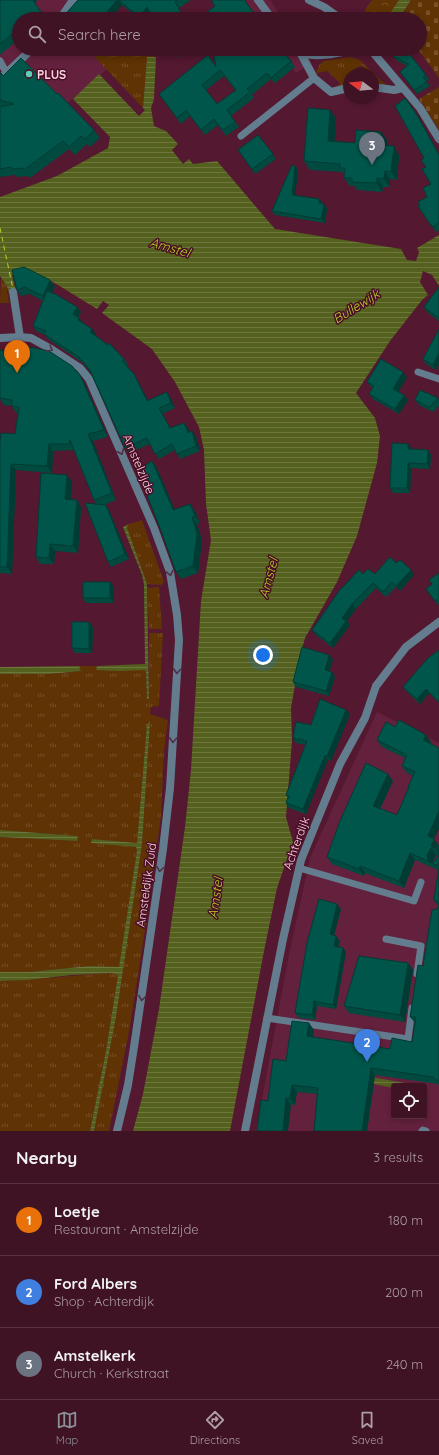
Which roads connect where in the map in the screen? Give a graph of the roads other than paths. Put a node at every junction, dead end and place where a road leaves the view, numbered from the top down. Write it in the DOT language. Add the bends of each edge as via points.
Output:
graph roads {
  1 [pos="73,0"];
  2 [pos="258,0"];
  3 [pos="309,0"];
  4 [pos="65,12"];
  5 [pos="267,12"];
  6 [pos="331,12"];
  7 [pos="25,56"];
  8 [pos="301,56"];
  9 [pos="376,56"];
  10 [pos="0,61"];
  11 [pos="7,74"];
  12 [pos="314,78"];
  13 [pos="0,79"];
  14 [pos="379,88"];
  15 [pos="403,88"];
  16 [pos="343,89"];
  17 [pos="241,136"];
  18 [pos="439,139"];
  19 [pos="14,292"];
  20 [pos="20,337"];
  21 [pos="0,338"];
  22 [pos="418,372"];
  23 [pos="439,379"];
  24 [pos="439,622"];
  25 [pos="179,640"];
  26 [pos="299,868"];
  27 [pos="421,882"];
  28 [pos="386,939"];
  29 [pos="415,985"];
  30 [pos="413,1000"];
  31 [pos="267,1018"];
  32 [pos="117,1131"];
  33 [pos="245,1131"];
  34 [pos="422,1131"];
  35 [pos="426,1131"];
  1 -- 4 [label="street"];
  2 -- 5 [label="street"];
  3 -- 6 [label="street"];
  7 -- 11 [label="street"];
  8 -- 12 [label="street"];
  9 -- 15 [label="street"];
  10 -- 11 [label="lane"];
  11 -- 13 [label="street"];
  12 -- 16 [label="street" via="331,92"];
  12 -- 17 [label="lane"];
  14 -- 15 [label="street" via="394,90"];
  15 -- 18 [label="street" via="420,108"];
  19 -- 20 [label="street"];
  20 -- 21 [label="street, Amstelzijde"];
  20 -- 25 [label="street, Amstelzijde, one-way" via="31,338 51,349 80,368 89,379 154,528 170,572"];
  22 -- 23 [label="lane"];
  24 -- 26 [label="street, Achterdijk" via="406,647 376,686 365,718 340,764 300,860"];
  25 -- 32 [label="street, Amsteldijk Zuid, one-way" via="170,788 163,849 128,1085"];
  26 -- 27 [label="lane" via="414,901"];
  26 -- 31 [label="street, Achterdijk"];
  28 -- 29 [label="lane" via="420,946"];
  30 -- 31 [label="lane" via="408,1039"];
  31 -- 33 [label="street, Achterdijk"];
  34 -- 35 [label="lane"];
}
